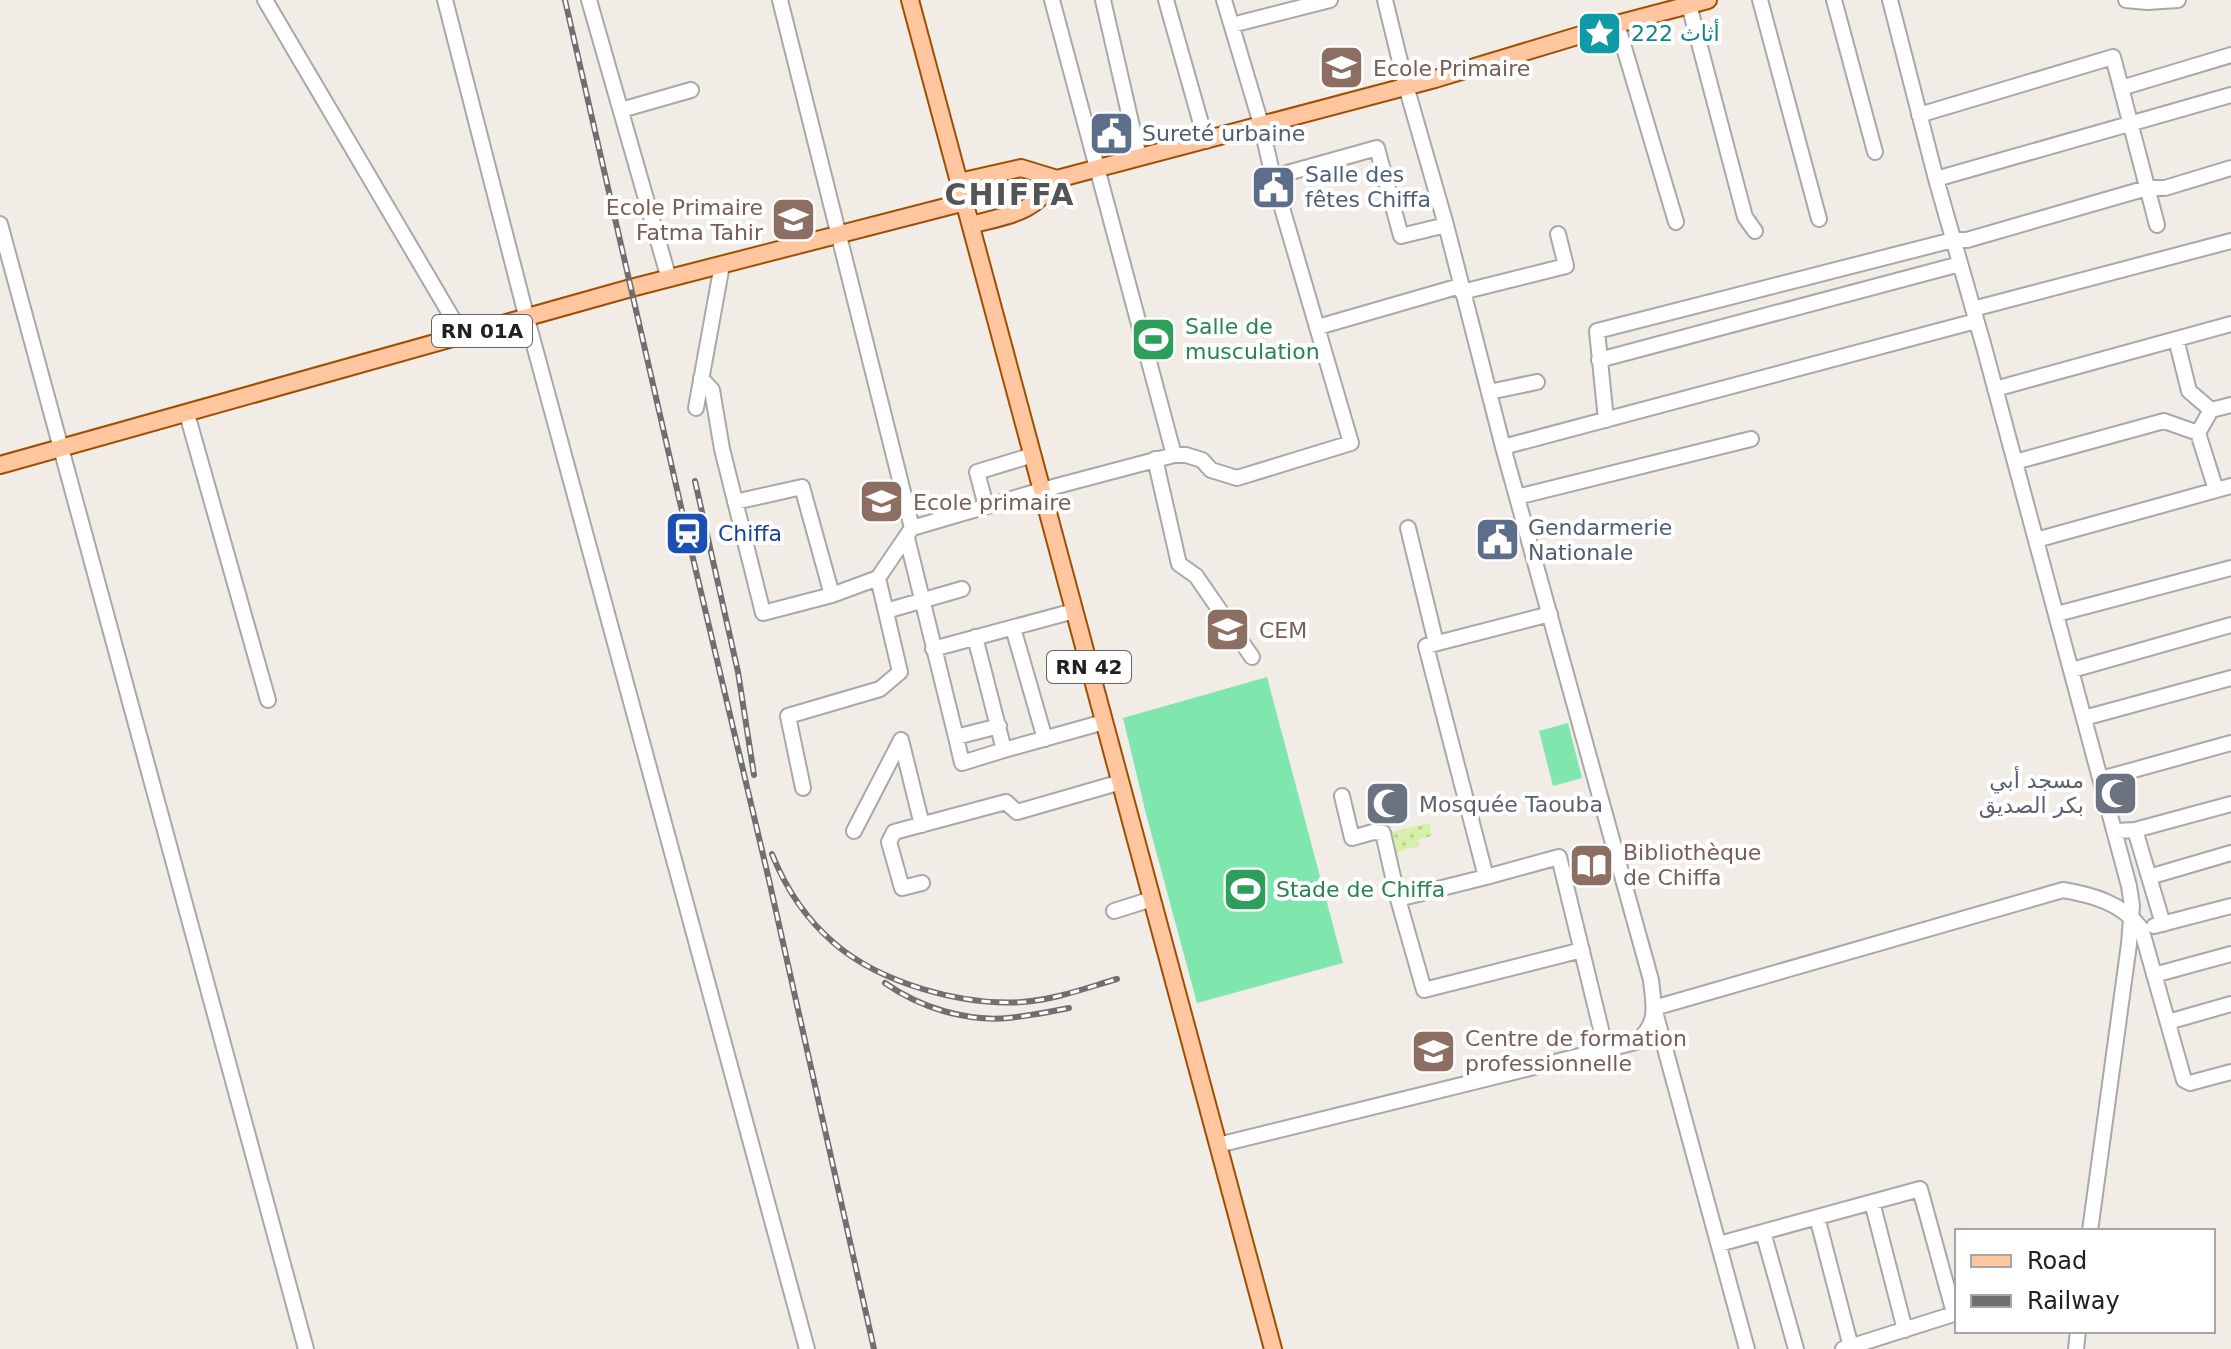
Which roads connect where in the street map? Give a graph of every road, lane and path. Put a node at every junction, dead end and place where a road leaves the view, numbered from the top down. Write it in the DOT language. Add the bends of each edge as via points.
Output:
graph roads {
  1 [pos="265,0"];
  2 [pos="445,0"];
  3 [pos="589,0"];
  4 [pos="780,0"];
  5 [pos="910,0"];
  6 [pos="1052,0"];
  7 [pos="1103,0"];
  8 [pos="1166,0"];
  9 [pos="1224,0"];
  10 [pos="1330,0"];
  11 [pos="1385,0"];
  12 [pos="1708,0"];
  13 [pos="1760,0"];
  14 [pos="1834,0"];
  15 [pos="1890,0"];
  16 [pos="2126,0"];
  17 [pos="2178,0"];
  18 [pos="1689,5"];
  19 [pos="1617,24"];
  20 [pos="1232,25"];
  21 [pos="2231,55"];
  22 [pos="1406,86"];
  23 [pos="2121,88"];
  24 [pos="691,90"];
  25 [pos="2231,95"];
  26 [pos="621,110"];
  27 [pos="1919,115"];
  28 [pos="1261,124"];
  29 [pos="2131,124"];
  30 [pos="1206,141"];
  31 [pos="1875,152"];
  32 [pos="1139,157"];
  33 [pos="1097,167"];
  34 [pos="2231,168"];
  35 [pos="1273,177"];
  36 [pos="1057,179"];
  37 [pos="1936,179"];
  38 [pos="959,182"];
  39 [pos="2147,188"];
  40 [pos="965,202"];
  41 [pos="1819,219"];
  42 [pos="1676,222"];
  43 [pos="0,224"];
  44 [pos="971,225"];
  45 [pos="1446,225"];
  46 [pos="2157,225"];
  47 [pos="1755,231"];
  48 [pos="1558,234"];
  49 [pos="840,236"];
  50 [pos="1953,240"];
  51 [pos="2231,241"];
  52 [pos="1960,264"];
  53 [pos="722,265"];
  54 [pos="669,279"];
  55 [pos="1461,289"];
  56 [pos="1974,315"];
  57 [pos="527,319"];
  58 [pos="2231,324"];
  59 [pos="1318,327"];
  60 [pos="463,336"];
  61 [pos="2176,339"];
  62 [pos="1599,360"];
  63 [pos="701,378"];
  64 [pos="1537,382"];
  65 [pos="1995,389"];
  66 [pos="1489,392"];
  67 [pos="2231,405"];
  68 [pos="696,408"];
  69 [pos="2211,410"];
  70 [pos="187,414"];
  71 [pos="1606,420"];
  72 [pos="2198,433"];
  73 [pos="1751,439"];
  74 [pos="1503,447"];
  75 [pos="61,449"];
  76 [pos="1033,455"];
  77 [pos="1174,455"];
  78 [pos="1155,459"];
  79 [pos="2015,462"];
  80 [pos="0,465"];
  81 [pos="2224,488"];
  82 [pos="1042,490"];
  83 [pos="1517,497"];
  84 [pos="735,502"];
  85 [pos="986,506"];
  86 [pos="1408,528"];
  87 [pos="909,533"];
  88 [pos="2036,540"];
  89 [pos="2231,568"];
  90 [pos="878,578"];
  91 [pos="962,589"];
  92 [pos="832,595"];
  93 [pos="922,601"];
  94 [pos="886,611"];
  95 [pos="1074,611"];
  96 [pos="1550,614"];
  97 [pos="2057,614"];
  98 [pos="2231,625"];
  99 [pos="1013,628"];
  100 [pos="975,637"];
  101 [pos="1436,643"];
  102 [pos="933,649"];
  103 [pos="1252,657"];
  104 [pos="2072,670"];
  105 [pos="2231,678"];
  106 [pos="268,700"];
  107 [pos="2084,718"];
  108 [pos="1104,722"];
  109 [pos="999,726"];
  110 [pos="956,737"];
  111 [pos="1045,739"];
  112 [pos="2231,743"];
  113 [pos="1004,750"];
  114 [pos="2101,779"];
  115 [pos="1121,782"];
  116 [pos="803,788"];
  117 [pos="1342,796"];
  118 [pos="2231,804"];
  119 [pos="922,825"];
  120 [pos="2135,830"];
  121 [pos="854,831"];
  122 [pos="2115,831"];
  123 [pos="2231,853"];
  124 [pos="1486,877"];
  125 [pos="2149,877"];
  126 [pos="922,883"];
  127 [pos="1152,899"];
  128 [pos="1398,899"];
  129 [pos="2231,906"];
  130 [pos="1114,911"];
  131 [pos="2136,923"];
  132 [pos="2163,924"];
  133 [pos="1582,950"];
  134 [pos="2231,954"];
  135 [pos="2154,975"];
  136 [pos="2231,1004"];
  137 [pos="1654,1008"];
  138 [pos="2168,1022"];
  139 [pos="1606,1050"];
  140 [pos="2231,1072"];
  141 [pos="1218,1145"];
  142 [pos="1872,1202"];
  143 [pos="1817,1217"];
  144 [pos="2090,1229"];
  145 [pos="1763,1232"];
  146 [pos="1719,1244"];
  147 [pos="1955,1313"];
  148 [pos="1905,1330"];
  149 [pos="1847,1348"];
  150 [pos="306,1349"];
  151 [pos="807,1349"];
  152 [pos="1273,1349"];
  153 [pos="1747,1349"];
  154 [pos="1796,1349"];
  1 -- 60 [label="street"];
  2 -- 57 [label="street"];
  3 -- 26 [label="street"];
  4 -- 49 [label="street"];
  5 -- 38 [label="main road, RN 42"];
  6 -- 33 [label="street"];
  7 -- 32 [label="street"];
  8 -- 30 [label="street"];
  9 -- 20 [label="street"];
  10 -- 20 [label="street"];
  11 -- 22 [label="street"];
  12 -- 18 [label="main road"];
  13 -- 41 [label="street"];
  14 -- 31 [label="street"];
  15 -- 27 [label="street"];
  16 -- 17 [label="street"];
  18 -- 19 [label="main road"];
  18 -- 47 [label="street" via="1745,217"];
  19 -- 22 [label="main road"];
  19 -- 42 [label="street"];
  20 -- 28 [label="street"];
  21 -- 23 [label="street"];
  22 -- 28 [label="main road"];
  22 -- 45 [label="street"];
  23 -- 27 [label="street" via="2113,57"];
  23 -- 29 [label="street"];
  24 -- 26 [label="street"];
  25 -- 29 [label="street"];
  26 -- 54 [label="street"];
  27 -- 37 [label="street"];
  28 -- 30 [label="main road"];
  28 -- 35 [label="street"];
  29 -- 37 [label="street"];
  29 -- 39 [label="street"];
  30 -- 32 [label="main road"];
  32 -- 33 [label="main road"];
  33 -- 36 [label="main road"];
  33 -- 77 [label="street"];
  34 -- 39 [label="street" via="2165,188"];
  35 -- 45 [label="street" via="1377,148 1401,236"];
  35 -- 59 [label="street"];
  36 -- 38 [label="main road" via="1021,168"];
  36 -- 44 [label="main road" via="1032,207"];
  37 -- 50 [label="street"];
  38 -- 40 [label="main road, RN 42"];
  39 -- 46 [label="street"];
  39 -- 50 [label="street"];
  40 -- 44 [label="main road, RN 42"];
  40 -- 49 [label="main road, RN 01A"];
  43 -- 75 [label="street"];
  44 -- 76 [label="main road, RN 42"];
  45 -- 55 [label="street"];
  48 -- 55 [label="street" via="1566,266"];
  49 -- 53 [label="main road, RN 01A"];
  49 -- 87 [label="street"];
  50 -- 52 [label="street"];
  50 -- 62 [label="street" via="1597,331"];
  51 -- 56 [label="street"];
  52 -- 56 [label="street"];
  52 -- 62 [label="street"];
  53 -- 54 [label="main road, RN 01A"];
  53 -- 63 [label="street"];
  54 -- 57 [label="main road, RN 01A"];
  55 -- 59 [label="street"];
  55 -- 66 [label="street"];
  56 -- 65 [label="street"];
  56 -- 71 [label="street"];
  57 -- 60 [label="main road, RN 01A"];
  57 -- 151 [label="street"];
  58 -- 61 [label="street"];
  59 -- 77 [label="street" via="1351,443 1237,478 1211,470 1202,460"];
  60 -- 70 [label="main road, RN 01A"];
  61 -- 65 [label="street"];
  61 -- 69 [label="street" via="2189,391"];
  62 -- 71 [label="street"];
  63 -- 68 [label="street"];
  63 -- 84 [label="street" via="712,390"];
  64 -- 66 [label="street"];
  65 -- 79 [label="street"];
  66 -- 74 [label="street"];
  67 -- 69 [label="street"];
  69 -- 72 [label="street"];
  70 -- 75 [label="main road, RN 01A"];
  70 -- 106 [label="street"];
  71 -- 74 [label="street"];
  72 -- 79 [label="street" via="2164,421"];
  72 -- 81 [label="street"];
  73 -- 83 [label="street"];
  74 -- 83 [label="street"];
  75 -- 80 [label="main road, RN 01A"];
  75 -- 150 [label="street"];
  76 -- 82 [label="main road, RN 42"];
  76 -- 85 [label="street" via="977,472"];
  77 -- 78 [label="street"];
  78 -- 82 [label="street"];
  78 -- 103 [label="street" via="1179,564 1196,576"];
  79 -- 88 [label="street"];
  81 -- 88 [label="street"];
  82 -- 85 [label="street"];
  82 -- 95 [label="main road, RN 42"];
  83 -- 96 [label="street"];
  84 -- 92 [label="street" via="802,487"];
  84 -- 92 [label="street" via="763,613"];
  85 -- 87 [label="street"];
  86 -- 101 [label="street"];
  87 -- 90 [label="street"];
  87 -- 93 [label="street"];
  88 -- 97 [label="street"];
  89 -- 97 [label="street"];
  90 -- 92 [label="street"];
  90 -- 94 [label="street"];
  91 -- 93 [label="street"];
  93 -- 94 [label="street"];
  93 -- 102 [label="street"];
  94 -- 116 [label="street" via="900,672 880,689 788,716"];
  95 -- 99 [label="street"];
  95 -- 108 [label="main road, RN 42"];
  96 -- 101 [label="street"];
  96 -- 137 [label="street" via="1651,980"];
  97 -- 104 [label="street"];
  98 -- 104 [label="street"];
  99 -- 100 [label="street"];
  99 -- 111 [label="street"];
  100 -- 102 [label="street"];
  100 -- 109 [label="street"];
  101 -- 124 [label="street" via="1426,646"];
  102 -- 110 [label="street"];
  104 -- 107 [label="street"];
  105 -- 107 [label="street"];
  107 -- 114 [label="street"];
  108 -- 111 [label="street"];
  108 -- 115 [label="main road, RN 42"];
  109 -- 110 [label="street"];
  109 -- 113 [label="street"];
  110 -- 113 [label="street" via="962,763"];
  111 -- 113 [label="street"];
  112 -- 114 [label="street"];
  114 -- 122 [label="street"];
  115 -- 119 [label="street" via="1017,812 1006,802"];
  115 -- 127 [label="main road, RN 42"];
  117 -- 128 [label="street" via="1352,838 1383,833"];
  118 -- 120 [label="street"];
  119 -- 121 [label="street" via="901,740"];
  119 -- 126 [label="street" via="894,832 889,842 902,888"];
  120 -- 122 [label="street"];
  120 -- 125 [label="street"];
  122 -- 131 [label="street"];
  123 -- 125 [label="street"];
  124 -- 128 [label="street"];
  124 -- 133 [label="street" via="1559,857"];
  125 -- 132 [label="street"];
  127 -- 130 [label="street"];
  127 -- 141 [label="main road, RN 42"];
  128 -- 133 [label="street" via="1424,990"];
  129 -- 132 [label="street"];
  131 -- 132 [label="street"];
  131 -- 135 [label="street"];
  131 -- 137 [label="street" via="2107,901 2063,890"];
  131 -- 144 [label="street"];
  133 -- 139 [label="street"];
  134 -- 135 [label="street"];
  135 -- 138 [label="street"];
  136 -- 138 [label="street"];
  137 -- 139 [label="street" via="1649,1031 1636,1042"];
  137 -- 146 [label="street"];
  138 -- 140 [label="street" via="2184,1080"];
  139 -- 141 [label="street"];
  141 -- 152 [label="main road, RN 42"];
  142 -- 143 [label="street"];
  142 -- 147 [label="street" via="1920,1189"];
  142 -- 148 [label="street"];
  143 -- 145 [label="street"];
  143 -- 149 [label="street"];
  145 -- 146 [label="street"];
  145 -- 154 [label="street"];
  146 -- 153 [label="street"];
  147 -- 148 [label="street"];
  148 -- 149 [label="street"];
}
